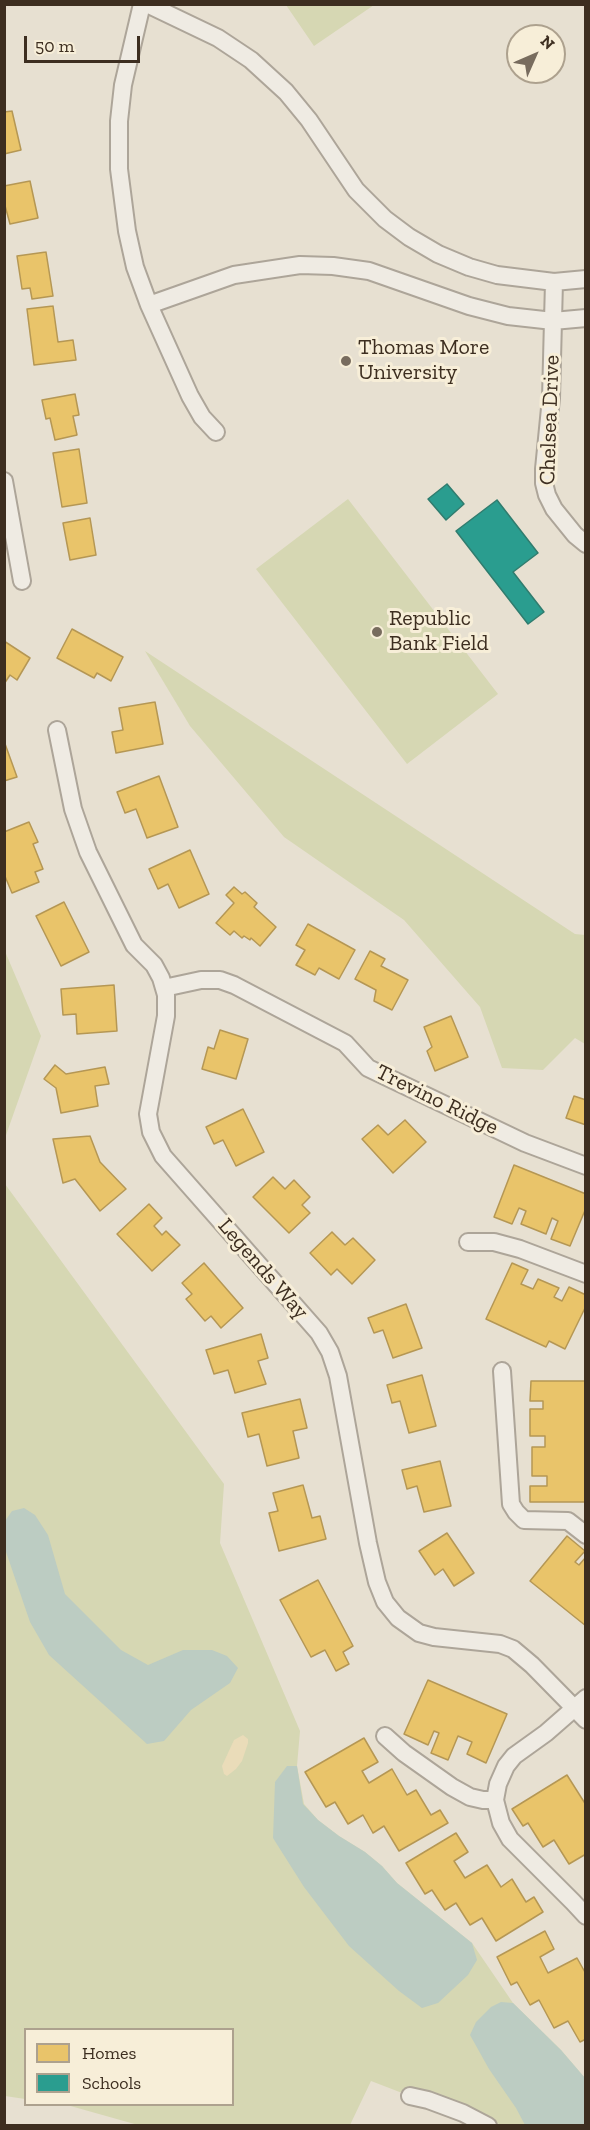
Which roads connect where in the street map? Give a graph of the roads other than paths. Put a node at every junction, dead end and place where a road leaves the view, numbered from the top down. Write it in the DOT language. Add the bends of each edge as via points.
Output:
graph roads {
  1 [pos="142,4"];
  2 [pos="147,4"];
  3 [pos="585,279"];
  4 [pos="554,282"];
  5 [pos="149,305"];
  6 [pos="585,318"];
  7 [pos="553,321"];
  8 [pos="216,432"];
  9 [pos="4,481"];
  10 [pos="585,544"];
  11 [pos="22,581"];
  12 [pos="57,730"];
  13 [pos="164,988"];
  14 [pos="585,1166"];
  15 [pos="468,1242"];
  16 [pos="585,1274"];
  17 [pos="502,1371"];
  18 [pos="585,1535"];
  19 [pos="582,1709"];
  20 [pos="385,1736"];
  21 [pos="495,1800"];
  22 [pos="585,1916"];
  23 [pos="410,2097"];
  24 [pos="488,2126"];
  1 -- 5 [label="street" via="123,85 119,168 127,231"];
  2 -- 4 [label="street" via="218,38 251,60 309,120 356,190 409,237 469,267 497,275"];
  3 -- 4 [label="street"];
  4 -- 7 [label="street, Chelsea Drive"];
  5 -- 7 [label="street" via="234,275 300,265 333,266 369,271 508,316"];
  5 -- 8 [label="street" via="190,396"];
  6 -- 7 [label="street"];
  7 -- 10 [label="street, Chelsea Drive" via="544,483 554,509"];
  9 -- 11 [label="street"];
  12 -- 13 [label="street, Legends Way" via="73,808 88,852 134,945 154,965"];
  13 -- 14 [label="street, Trevino Ridge" via="201,980 234,985 345,1043 368,1068 525,1143"];
  13 -- 19 [label="street, Legends Way" via="166,1016 148,1114 151,1132 163,1156 319,1333 330,1352 338,1376 368,1544 385,1602 398,1618 419,1633 513,1649"];
  15 -- 16 [label="street" via="494,1242 520,1249"];
  17 -- 18 [label="street" via="511,1504 524,1520 568,1521"];
  19 -- 21 [label="street" via="514,1756 498,1784"];
  20 -- 21 [label="street" via="452,1788 470,1797"];
  21 -- 22 [label="street" via="510,1839"];
  23 -- 24 [label="street" via="463,2113"];
}
